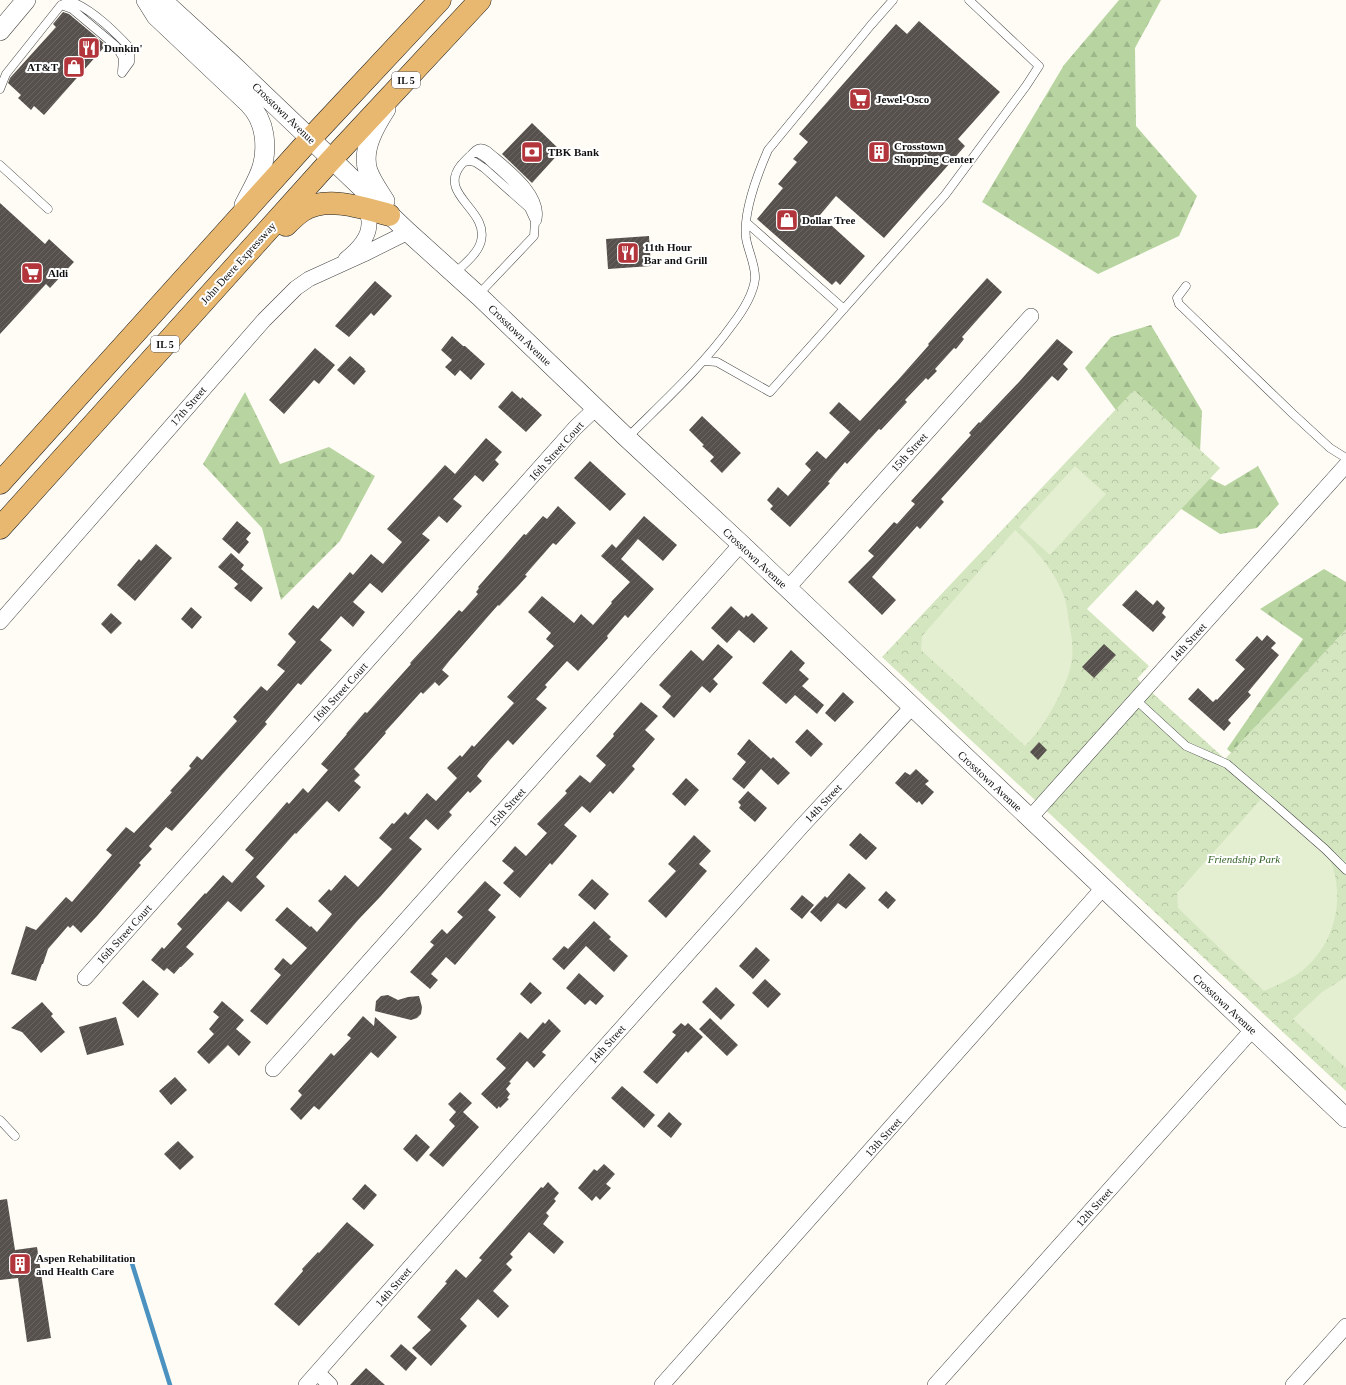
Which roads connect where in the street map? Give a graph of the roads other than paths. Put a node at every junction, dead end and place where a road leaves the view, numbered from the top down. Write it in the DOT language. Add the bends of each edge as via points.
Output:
graph roads {
  1 [pos="26,0"];
  2 [pos="146,0"];
  3 [pos="162,0"];
  4 [pos="440,0"];
  5 [pos="480,0"];
  6 [pos="893,0"];
  7 [pos="969,0"];
  8 [pos="0,31"];
  9 [pos="413,72"];
  10 [pos="122,73"];
  11 [pos="0,89"];
  12 [pos="310,139"];
  13 [pos="466,159"];
  14 [pos="331,160"];
  15 [pos="0,165"];
  16 [pos="358,186"];
  17 [pos="365,208"];
  18 [pos="48,209"];
  19 [pos="237,220"];
  20 [pos="747,223"];
  21 [pos="400,224"];
  22 [pos="534,232"];
  23 [pos="341,264"];
  24 [pos="454,274"];
  25 [pos="1186,286"];
  26 [pos="478,295"];
  27 [pos="844,309"];
  28 [pos="1031,316"];
  29 [pos="704,361"];
  30 [pos="124,390"];
  31 [pos="596,408"];
  32 [pos="627,438"];
  33 [pos="1346,458"];
  34 [pos="1346,465"];
  35 [pos="0,483"];
  36 [pos="0,528"];
  37 [pos="741,544"];
  38 [pos="788,589"];
  39 [pos="0,622"];
  40 [pos="1136,700"];
  41 [pos="912,707"];
  42 [pos="1030,818"];
  43 [pos="1346,870"];
  44 [pos="1103,888"];
  45 [pos="86,978"];
  46 [pos="1253,1029"];
  47 [pos="273,1069"];
  48 [pos="1346,1118"];
  49 [pos="0,1120"];
  50 [pos="15,1136"];
  51 [pos="1346,1326"];
  52 [pos="318,1373"];
  53 [pos="306,1385"];
  54 [pos="330,1385"];
  55 [pos="662,1385"];
  56 [pos="935,1385"];
  57 [pos="1293,1385"];
  1 -- 8 [label="street"];
  2 -- 19 [label="street" via="156,16 258,115 263,128 265,155 258,179"];
  3 -- 12 [label="street, Crosstown Avenue"];
  4 -- 12 [label="highway, IL 5"];
  5 -- 9 [label="highway, John Deere Expressway / IL 5"];
  6 -- 20 [label="lane" via="768,150 759,171"];
  7 -- 27 [label="lane" via="1039,66 945,195"];
  9 -- 14 [label="highway, John Deere Expressway / IL 5"];
  9 -- 21 [label="street" via="380,118 368,145 368,170 374,185"];
  10 -- 11 [label="lane" via="130,62 130,48 79,4 70,1 61,5 6,74"];
  12 -- 14 [label="street, Crosstown Avenue"];
  12 -- 19 [label="highway, IL 5"];
  13 -- 22 [label="lane" via="484,168 530,208 535,221"];
  13 -- 22 [label="lane" via="478,148 488,150 526,187 535,201 537,210"];
  13 -- 24 [label="lane" via="457,170 454,178 455,188 480,222 482,240 475,253"];
  14 -- 16 [label="street, Crosstown Avenue"];
  14 -- 30 [label="highway, John Deere Expressway / IL 5"];
  15 -- 18 [label="lane"];
  16 -- 17 [label="street"];
  16 -- 21 [label="street, Crosstown Avenue"];
  17 -- 21 [label="highway"];
  17 -- 23 [label="street" via="370,225 355,251"];
  17 -- 30 [label="highway" via="334,203 302,210 213,308"];
  19 -- 35 [label="highway, IL 5"];
  20 -- 27 [label="lane"];
  20 -- 29 [label="lane" via="746,237 755,278 753,287 744,309"];
  21 -- 23 [label="street, 17th Street" via="370,251"];
  21 -- 24 [label="street, Crosstown Avenue"];
  22 -- 26 [label="lane"];
  23 -- 39 [label="street, 17th Street" via="296,288 269,315"];
  24 -- 26 [label="street, Crosstown Avenue"];
  25 -- 33 [label="lane" via="1176,298 1179,304 1330,448"];
  26 -- 31 [label="street, Crosstown Avenue"];
  27 -- 29 [label="lane" via="770,392 717,362"];
  28 -- 38 [label="street, 15th Street"];
  29 -- 32 [label="lane"];
  30 -- 36 [label="highway, John Deere Expressway / IL 5"];
  31 -- 32 [label="street, Crosstown Avenue"];
  31 -- 45 [label="street, 16th Street Court" via="570,434"];
  32 -- 37 [label="street, Crosstown Avenue"];
  34 -- 40 [label="street, 14th Street"];
  37 -- 38 [label="street, Crosstown Avenue"];
  37 -- 47 [label="street, 15th Street"];
  38 -- 41 [label="street, Crosstown Avenue"];
  40 -- 42 [label="street, 14th Street"];
  40 -- 43 [label="lane" via="1186,746 1227,764"];
  41 -- 42 [label="street, Crosstown Avenue"];
  41 -- 52 [label="street, 14th Street" via="568,1087"];
  42 -- 44 [label="street, Crosstown Avenue"];
  44 -- 46 [label="street, Crosstown Avenue"];
  44 -- 55 [label="street, 13th Street"];
  46 -- 48 [label="street, Crosstown Avenue"];
  46 -- 56 [label="street, 12th Street"];
  49 -- 50 [label="lane"];
  51 -- 57 [label="street"];
  52 -- 53 [label="street, 14th Street"];
  52 -- 54 [label="street"];
}
